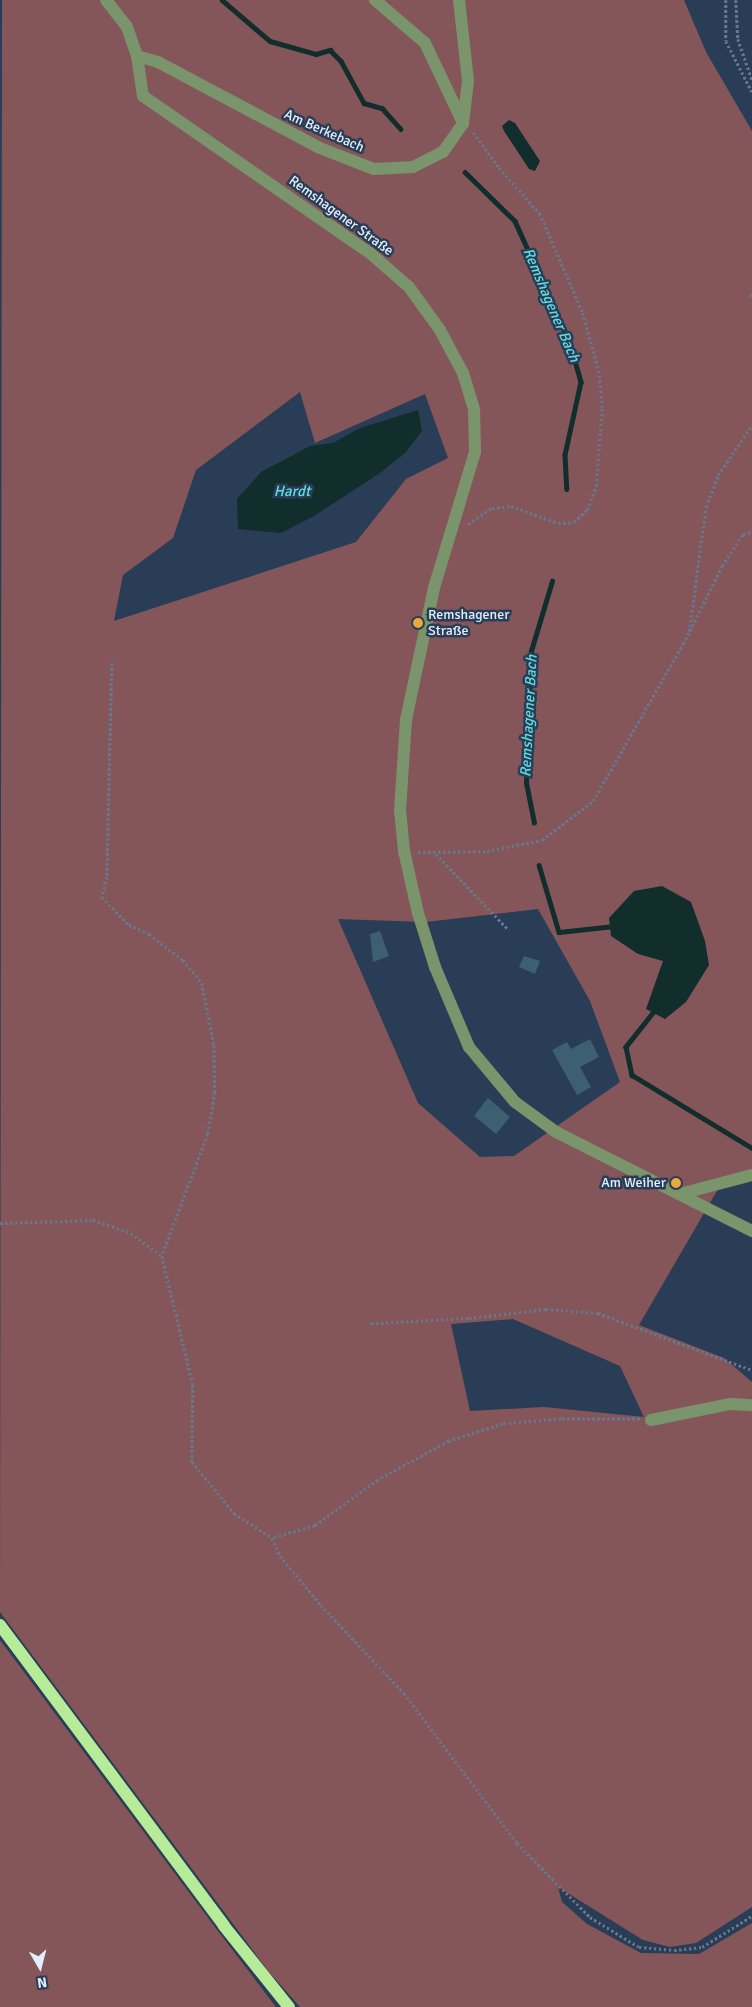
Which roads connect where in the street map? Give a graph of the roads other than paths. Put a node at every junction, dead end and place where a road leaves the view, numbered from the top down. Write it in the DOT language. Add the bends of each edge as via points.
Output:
graph roads {
  1 [pos="106,0"];
  2 [pos="375,0"];
  3 [pos="459,0"];
  4 [pos="137,56"];
  5 [pos="463,123"];
  6 [pos="752,1176"];
  7 [pos="680,1194"];
  8 [pos="752,1231"];
  9 [pos="752,1405"];
  10 [pos="651,1420"];
  11 [pos="0,1625"];
  12 [pos="289,2007"];
  1 -- 4 [label="street, Remshagener Straße" via="127,27"];
  2 -- 5 [label="street" via="426,44"];
  3 -- 5 [label="street, Am Berkebach" via="468,81"];
  4 -- 5 [label="street, Am Berkebach" via="158,62 320,148 374,169 413,166 443,152"];
  4 -- 7 [label="street, Remshagener Straße" via="138,80 143,96 155,108 370,253 410,287 463,373 474,410 475,452 452,528 406,720 400,810 404,851 435,967 475,1056 515,1102 556,1132"];
  6 -- 7 [label="street"];
  7 -- 8 [label="street, Remshagener Straße"];
  9 -- 10 [label="street" via="730,1404"];
  11 -- 12 [label="main road" via="224,1926"];
}
